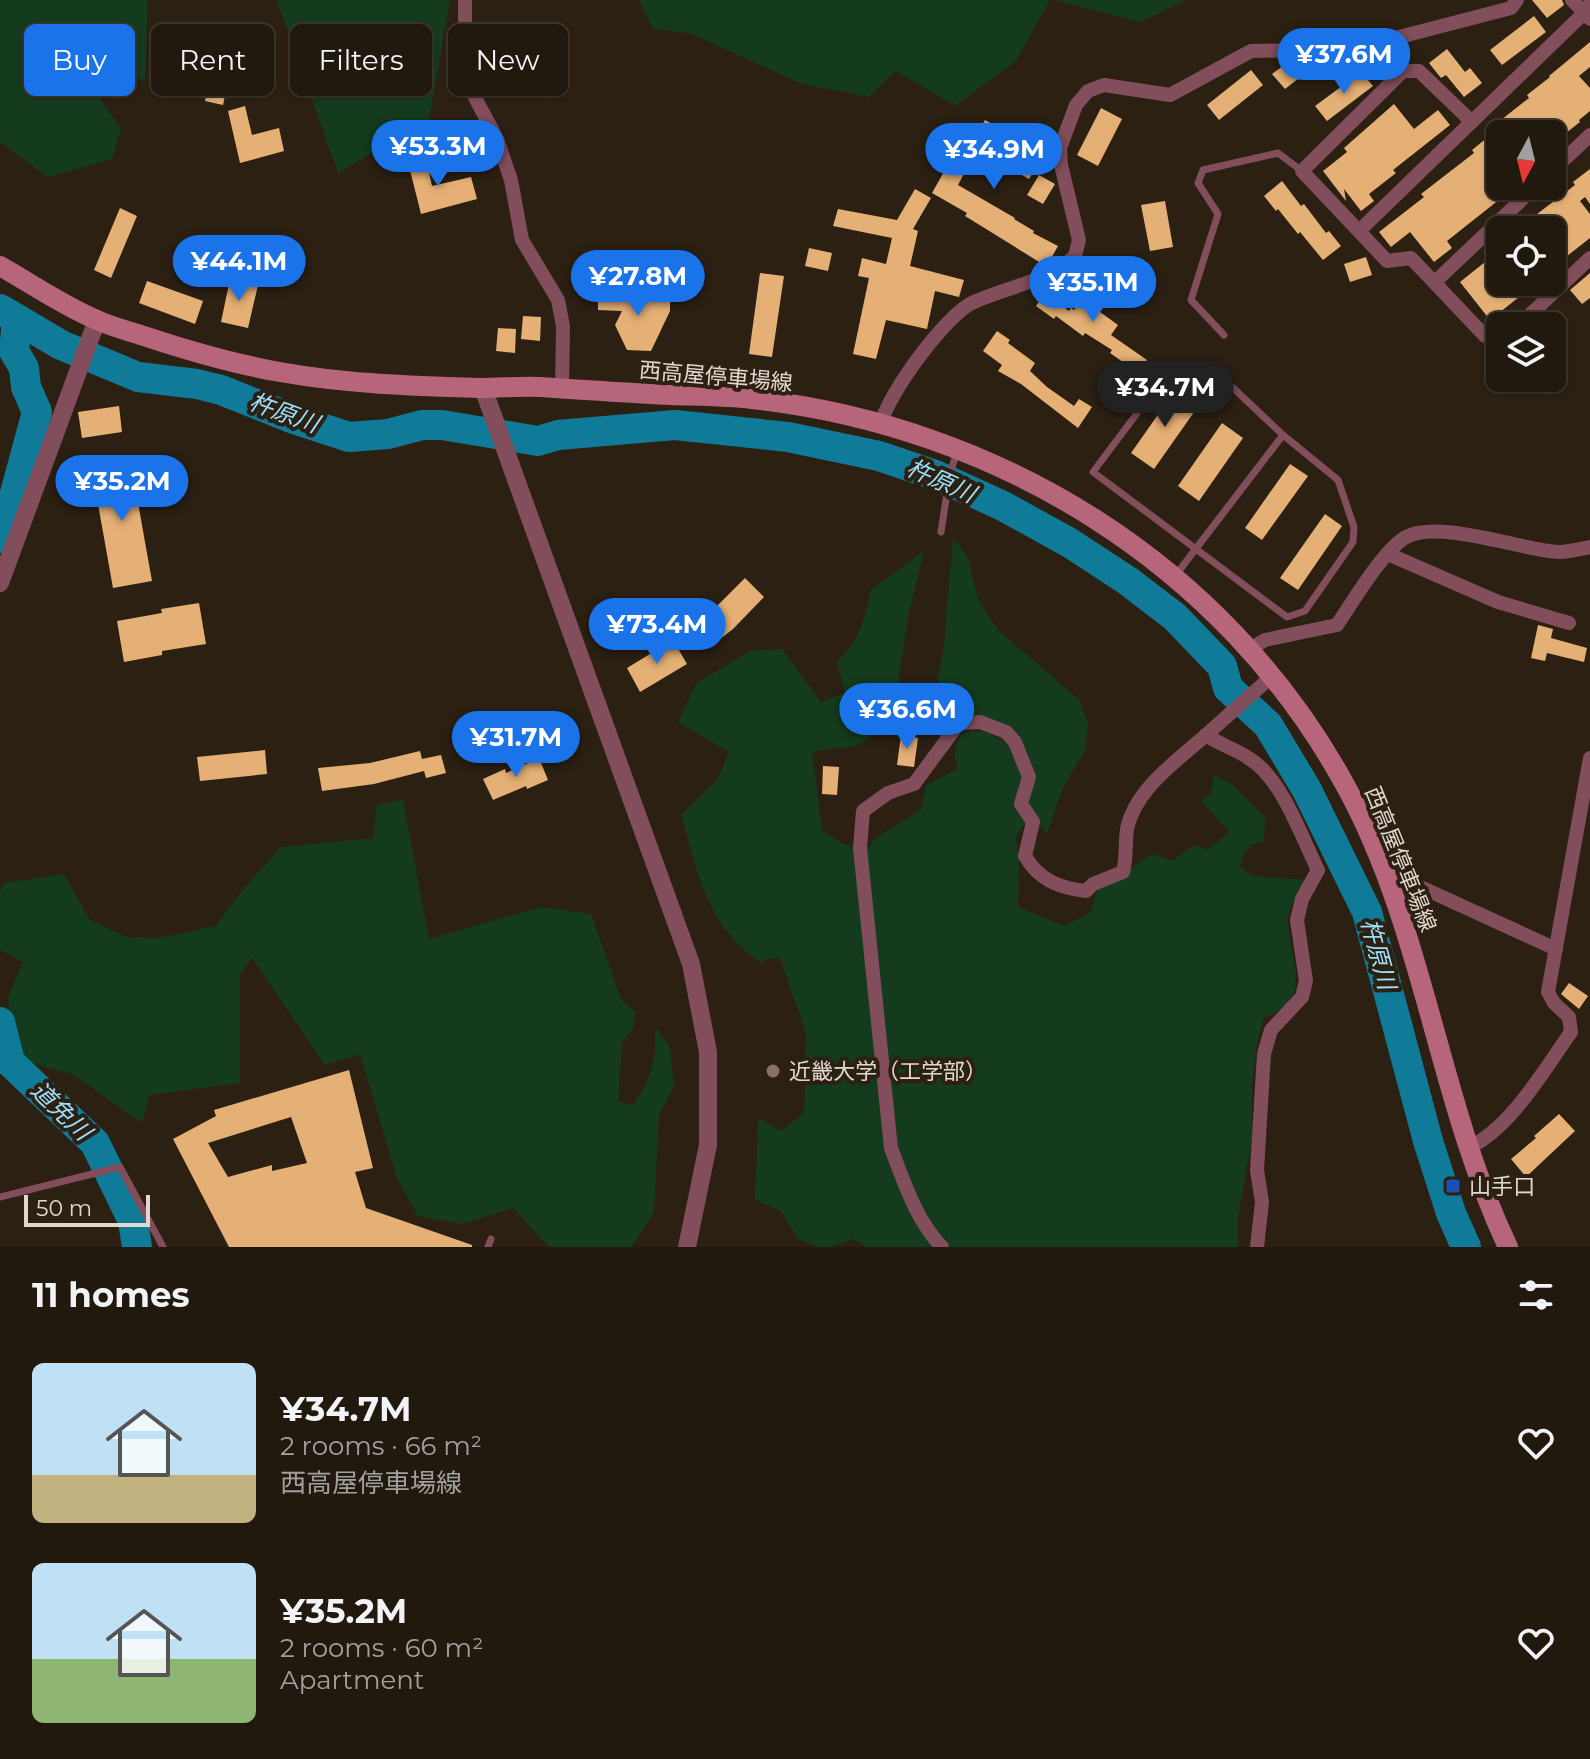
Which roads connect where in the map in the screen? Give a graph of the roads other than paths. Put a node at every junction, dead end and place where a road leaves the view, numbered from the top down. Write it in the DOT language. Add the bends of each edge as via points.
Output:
graph roads {
  1 [pos="465,0"];
  2 [pos="1517,0"];
  3 [pos="1584,10"];
  4 [pos="1472,122"];
  5 [pos="1590,135"];
  6 [pos="1566,158"];
  7 [pos="1302,171"];
  8 [pos="1521,200"];
  9 [pos="1359,231"];
  10 [pos="1590,258"];
  11 [pos="0,266"];
  12 [pos="1436,281"];
  13 [pos="1533,312"];
  14 [pos="97,320"];
  15 [pos="1224,335"];
  16 [pos="1486,336"];
  17 [pos="483,388"];
  18 [pos="562,390"];
  19 [pos="881,424"];
  20 [pos="1283,435"];
  21 [pos="958,449"];
  22 [pos="941,532"];
  23 [pos="1590,547"];
  24 [pos="1196,550"];
  25 [pos="1388,554"];
  26 [pos="1174,578"];
  27 [pos="0,583"];
  28 [pos="1569,623"];
  29 [pos="1248,650"];
  30 [pos="1271,677"];
  31 [pos="1206,735"];
  32 [pos="1590,758"];
  33 [pos="1585,812"];
  34 [pos="1390,887"];
  35 [pos="1556,949"];
  36 [pos="1468,1148"];
  37 [pos="0,1197"];
  38 [pos="163,1247"];
  39 [pos="687,1247"];
  40 [pos="942,1247"];
  41 [pos="1257,1247"];
  42 [pos="1508,1247"];
  1 -- 18 [label="street" via="465,72 502,152 522,240 558,300"];
  2 -- 19 [label="street" via="1511,8 1353,49 1251,51 1170,95 1104,85 1088,91 1076,105 1060,148 1079,240 1075,256 1051,273 970,303 950,317 889,401"];
  3 -- 4 [label="street"];
  4 -- 7 [label="street" via="1419,71 1403,71"];
  4 -- 9 [label="street"];
  5 -- 6 [label="street"];
  7 -- 9 [label="street"];
  7 -- 15 [label="lane" via="1278,153 1203,170 1198,183 1218,214 1191,300"];
  8 -- 12 [label="street"];
  9 -- 12 [label="street" via="1387,261 1411,258"];
  10 -- 13 [label="street"];
  11 -- 14 [label="main road, 西高屋停車場線"];
  12 -- 16 [label="street"];
  14 -- 17 [label="main road, 西高屋停車場線" via="200,354 283,372 380,384"];
  14 -- 27 [label="street"];
  17 -- 18 [label="main road, 西高屋停車場線"];
  17 -- 39 [label="street" via="691,964 708,1052 708,1145"];
  18 -- 19 [label="main road, 西高屋停車場線" via="751,398"];
  19 -- 21 [label="main road, 西高屋停車場線"];
  20 -- 24 [label="lane"];
  20 -- 24 [label="lane" via="1338,480 1354,527 1353,542 1305,611 1287,617"];
  20 -- 24 [label="lane" via="1230,385 1162,380 1093,472"];
  21 -- 22 [label="lane"];
  21 -- 26 [label="main road, 西高屋停車場線" via="1065,499"];
  23 -- 25 [label="street" via="1561,552 1426,532 1406,537"];
  24 -- 26 [label="lane"];
  25 -- 28 [label="street" via="1498,602"];
  25 -- 29 [label="street" via="1337,625 1265,640"];
  26 -- 29 [label="main road, 西高屋停車場線"];
  29 -- 30 [label="main road, 西高屋停車場線"];
  30 -- 31 [label="street"];
  30 -- 34 [label="main road, 西高屋停車場線" via="1345,784"];
  31 -- 40 [label="street" via="1153,780 1128,827 1123,872 1086,891 1067,889 1033,870 1025,856 1033,822 1021,804 1029,777 1015,742 1006,732 980,722 959,723 914,784 888,793 863,811 860,848 891,1148 929,1234"];
  31 -- 41 [label="street" via="1272,778 1318,870 1297,920 1306,981 1302,997 1271,1030 1264,1054"];
  32 -- 33 [label="street"];
  33 -- 35 [label="street"];
  34 -- 35 [label="street" via="1414,884"];
  34 -- 36 [label="main road, 西高屋停車場線"];
  35 -- 36 [label="street" via="1548,992 1569,1017 1571,1032 1489,1138"];
  36 -- 42 [label="main road, 西高屋停車場線"];
  37 -- 38 [label="lane" via="120,1167"];
}
